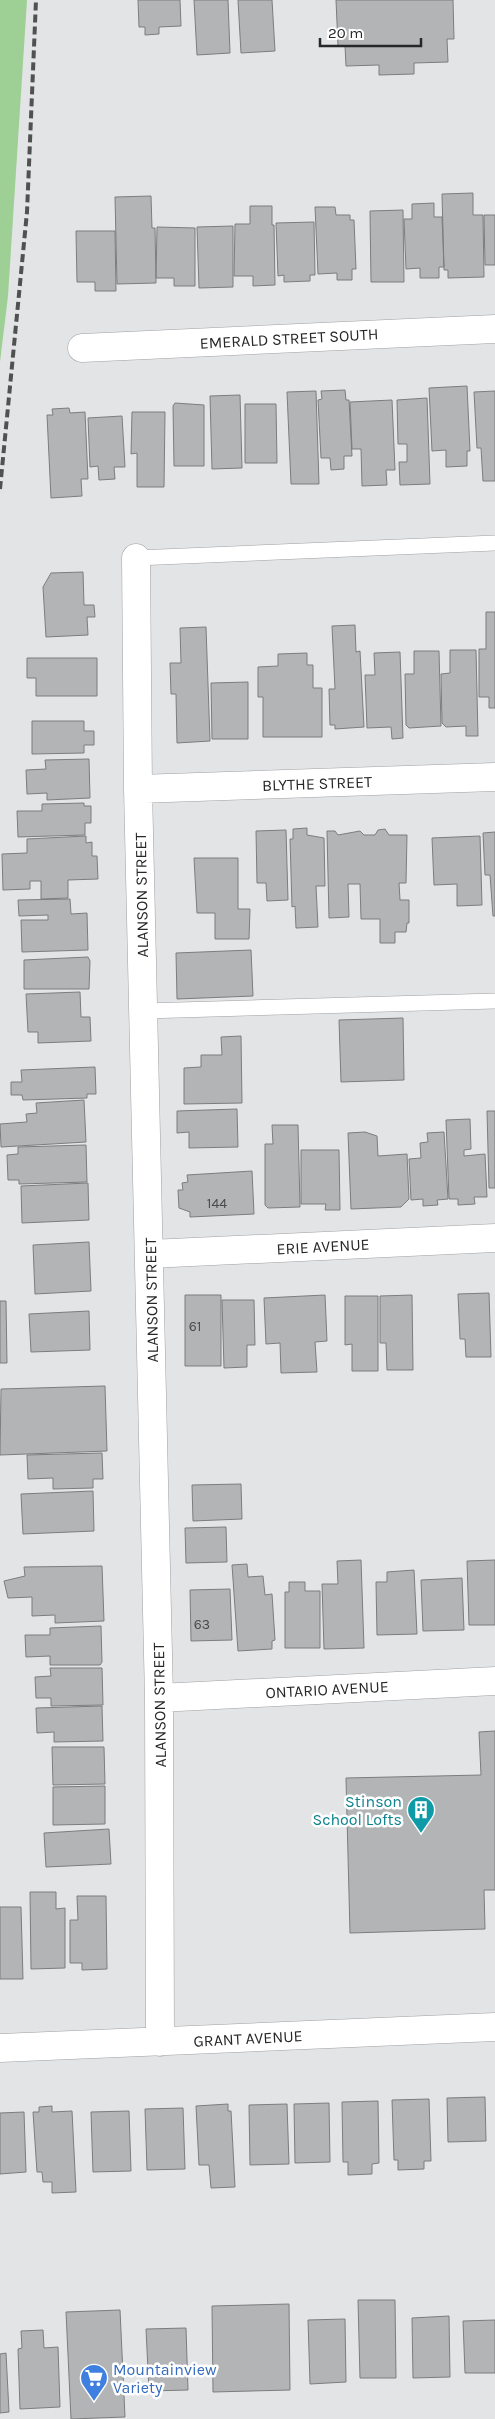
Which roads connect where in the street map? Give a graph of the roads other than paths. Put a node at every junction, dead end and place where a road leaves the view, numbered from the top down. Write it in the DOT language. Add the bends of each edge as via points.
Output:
graph roads {
  1 [pos="495,329"];
  2 [pos="82,348"];
  3 [pos="495,543"];
  4 [pos="136,558"];
  5 [pos="495,777"];
  6 [pos="138,789"];
  7 [pos="495,1001"];
  8 [pos="144,1011"];
  9 [pos="495,1238"];
  10 [pos="150,1254"];
  11 [pos="495,1681"];
  12 [pos="159,1698"];
  13 [pos="495,2026"];
  14 [pos="160,2042"];
  15 [pos="0,2048"];
  1 -- 2 [label="street, EMERALD STREET SOUTH"];
  3 -- 4 [label="lane"];
  4 -- 6 [label="street, ALANSON STREET"];
  5 -- 6 [label="street, BLYTHE STREET"];
  6 -- 8 [label="street, ALANSON STREET"];
  7 -- 8 [label="lane"];
  8 -- 10 [label="street, ALANSON STREET"];
  9 -- 10 [label="street, ERIE AVENUE"];
  10 -- 12 [label="street, ALANSON STREET"];
  11 -- 12 [label="street, ONTARIO AVENUE"];
  12 -- 14 [label="street, ALANSON STREET"];
  13 -- 14 [label="street, GRANT AVENUE"];
  14 -- 15 [label="street, GRANT AVENUE"];
}
